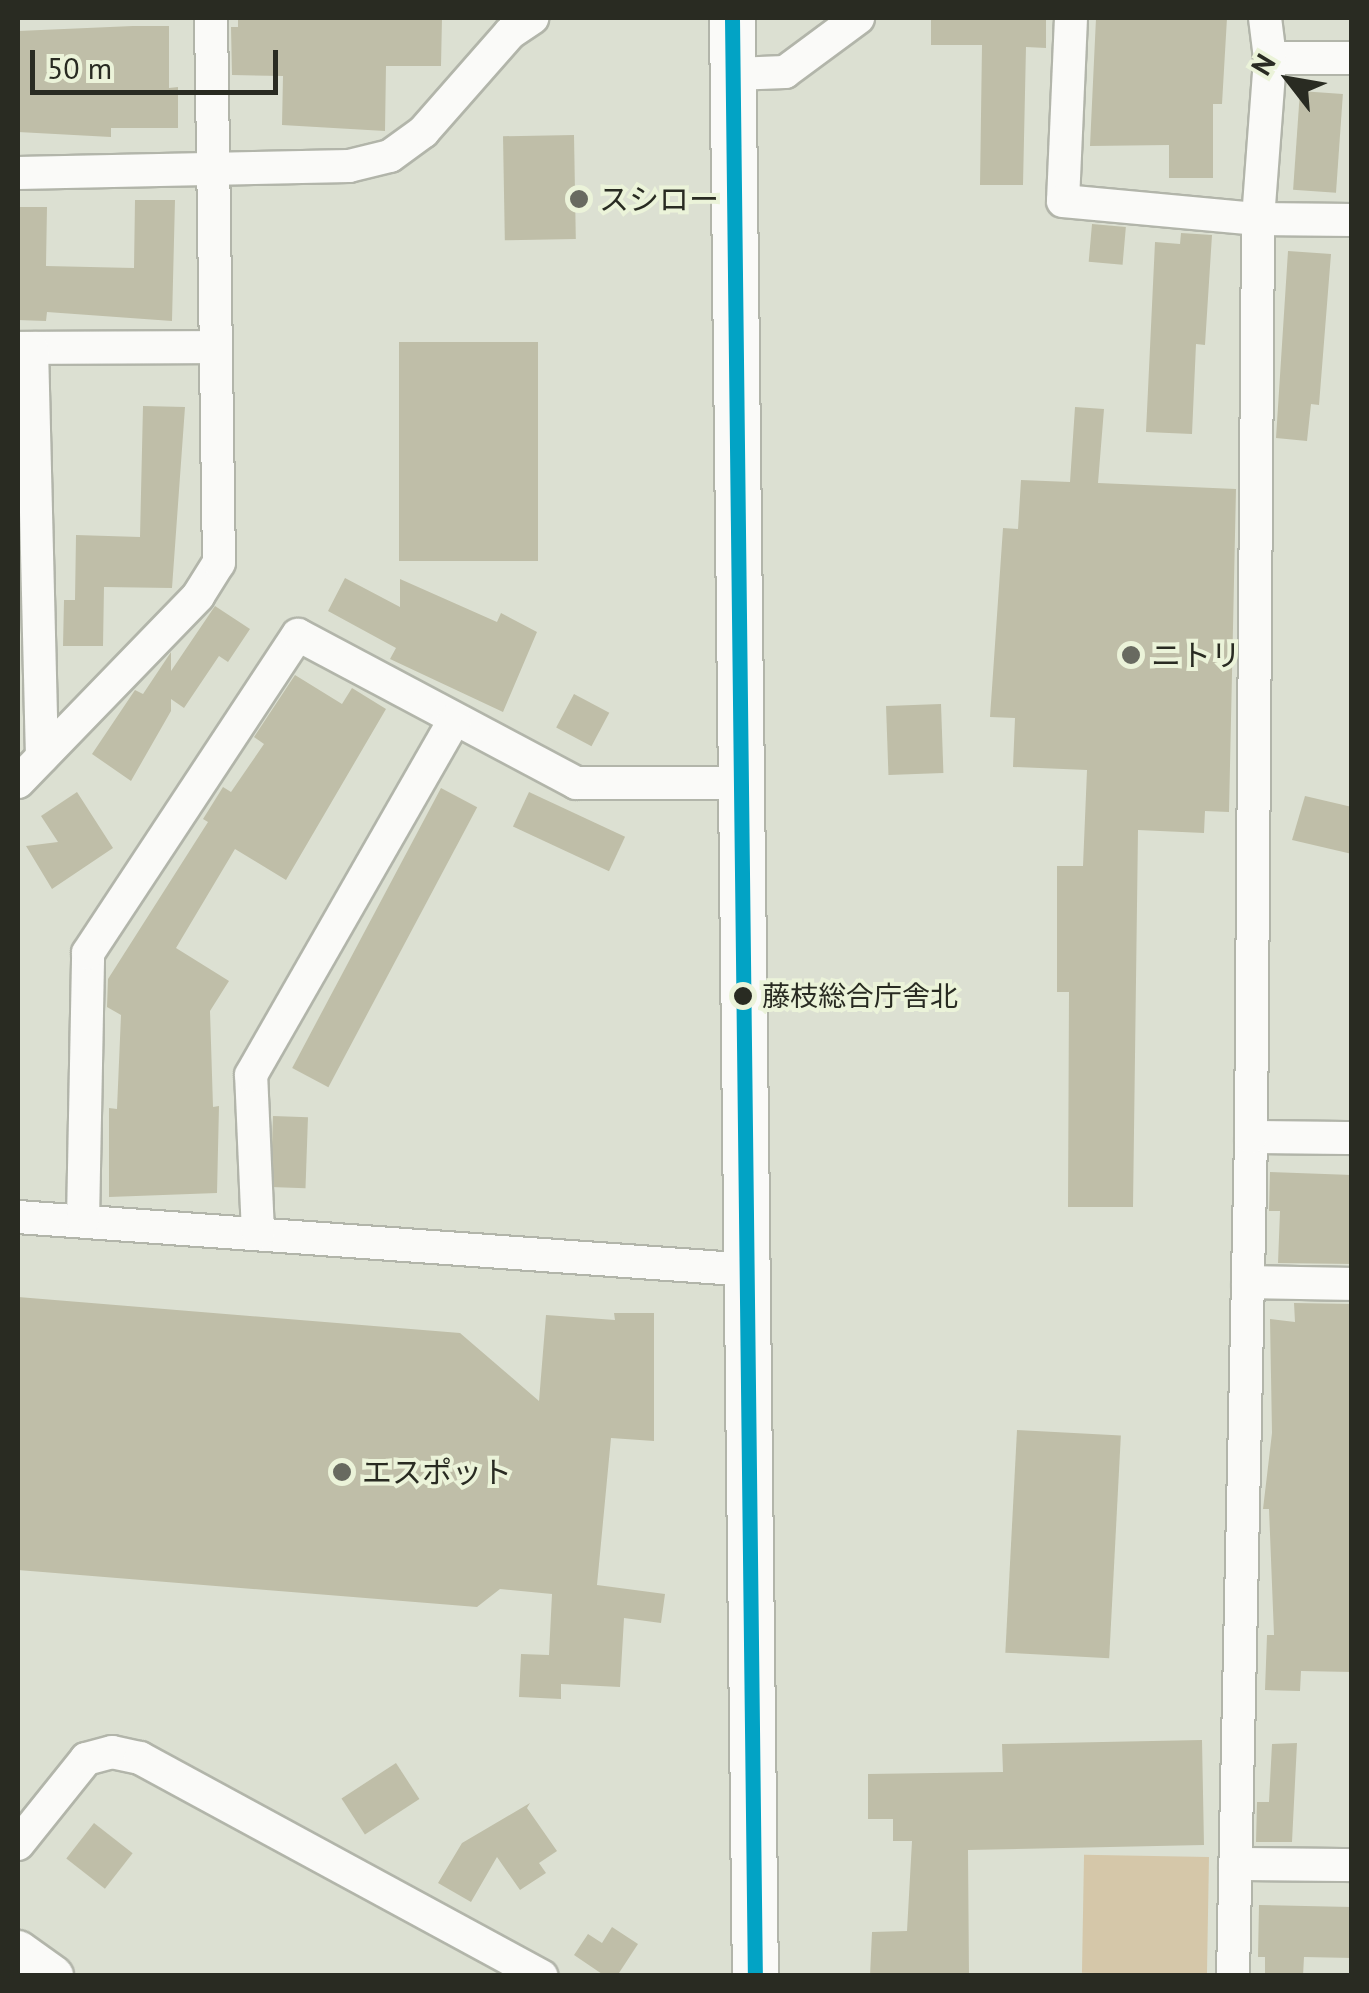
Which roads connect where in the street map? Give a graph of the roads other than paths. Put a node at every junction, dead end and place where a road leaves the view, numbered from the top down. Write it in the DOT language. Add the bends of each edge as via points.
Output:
graph roads {
  1 [pos="211,18"];
  2 [pos="532,18"];
  3 [pos="732,18"];
  4 [pos="858,18"];
  5 [pos="1070,18"];
  6 [pos="1265,18"];
  7 [pos="1270,58"];
  8 [pos="1352,58"];
  9 [pos="734,74"];
  10 [pos="210,172"];
  11 [pos="18,174"];
  12 [pos="1258,218"];
  13 [pos="1352,220"];
  14 [pos="216,347"];
  15 [pos="25,348"];
  16 [pos="455,719"];
  17 [pos="42,757"];
  18 [pos="18,782"];
  19 [pos="746,783"];
  20 [pos="1251,1137"];
  21 [pos="1352,1138"];
  22 [pos="18,1217"];
  23 [pos="83,1221"];
  24 [pos="258,1233"];
  25 [pos="751,1270"];
  26 [pos="1248,1282"];
  27 [pos="1352,1284"];
  28 [pos="18,1844"];
  29 [pos="1235,1864"];
  30 [pos="1352,1866"];
  31 [pos="18,1951"];
  32 [pos="53,1976"];
  33 [pos="542,1976"];
  34 [pos="755,1976"];
  35 [pos="1232,1976"];
  1 -- 10 [label="street"];
  2 -- 10 [label="street" via="510,33 423,132 390,156 349,166"];
  3 -- 9 [label="main road"];
  4 -- 9 [label="street" via="785,72"];
  5 -- 12 [label="street" via="1063,200"];
  6 -- 7 [label="street"];
  7 -- 8 [label="street"];
  7 -- 12 [label="street"];
  9 -- 19 [label="main road"];
  10 -- 11 [label="street"];
  10 -- 14 [label="street"];
  12 -- 13 [label="street"];
  12 -- 20 [label="street"];
  14 -- 15 [label="street"];
  14 -- 17 [label="street" via="218,563 198,596"];
  15 -- 17 [label="street"];
  16 -- 19 [label="street" via="576,784"];
  16 -- 23 [label="street" via="298,635 88,953"];
  16 -- 24 [label="street" via="250,1075"];
  17 -- 18 [label="street"];
  19 -- 25 [label="main road"];
  20 -- 21 [label="street"];
  20 -- 26 [label="street"];
  22 -- 23 [label="street"];
  23 -- 24 [label="street"];
  24 -- 25 [label="street"];
  25 -- 34 [label="main road"];
  26 -- 27 [label="street"];
  26 -- 29 [label="street"];
  28 -- 33 [label="street" via="86,1759 112,1752 140,1758"];
  29 -- 30 [label="street"];
  29 -- 35 [label="street"];
  31 -- 32 [label="street"];
}
